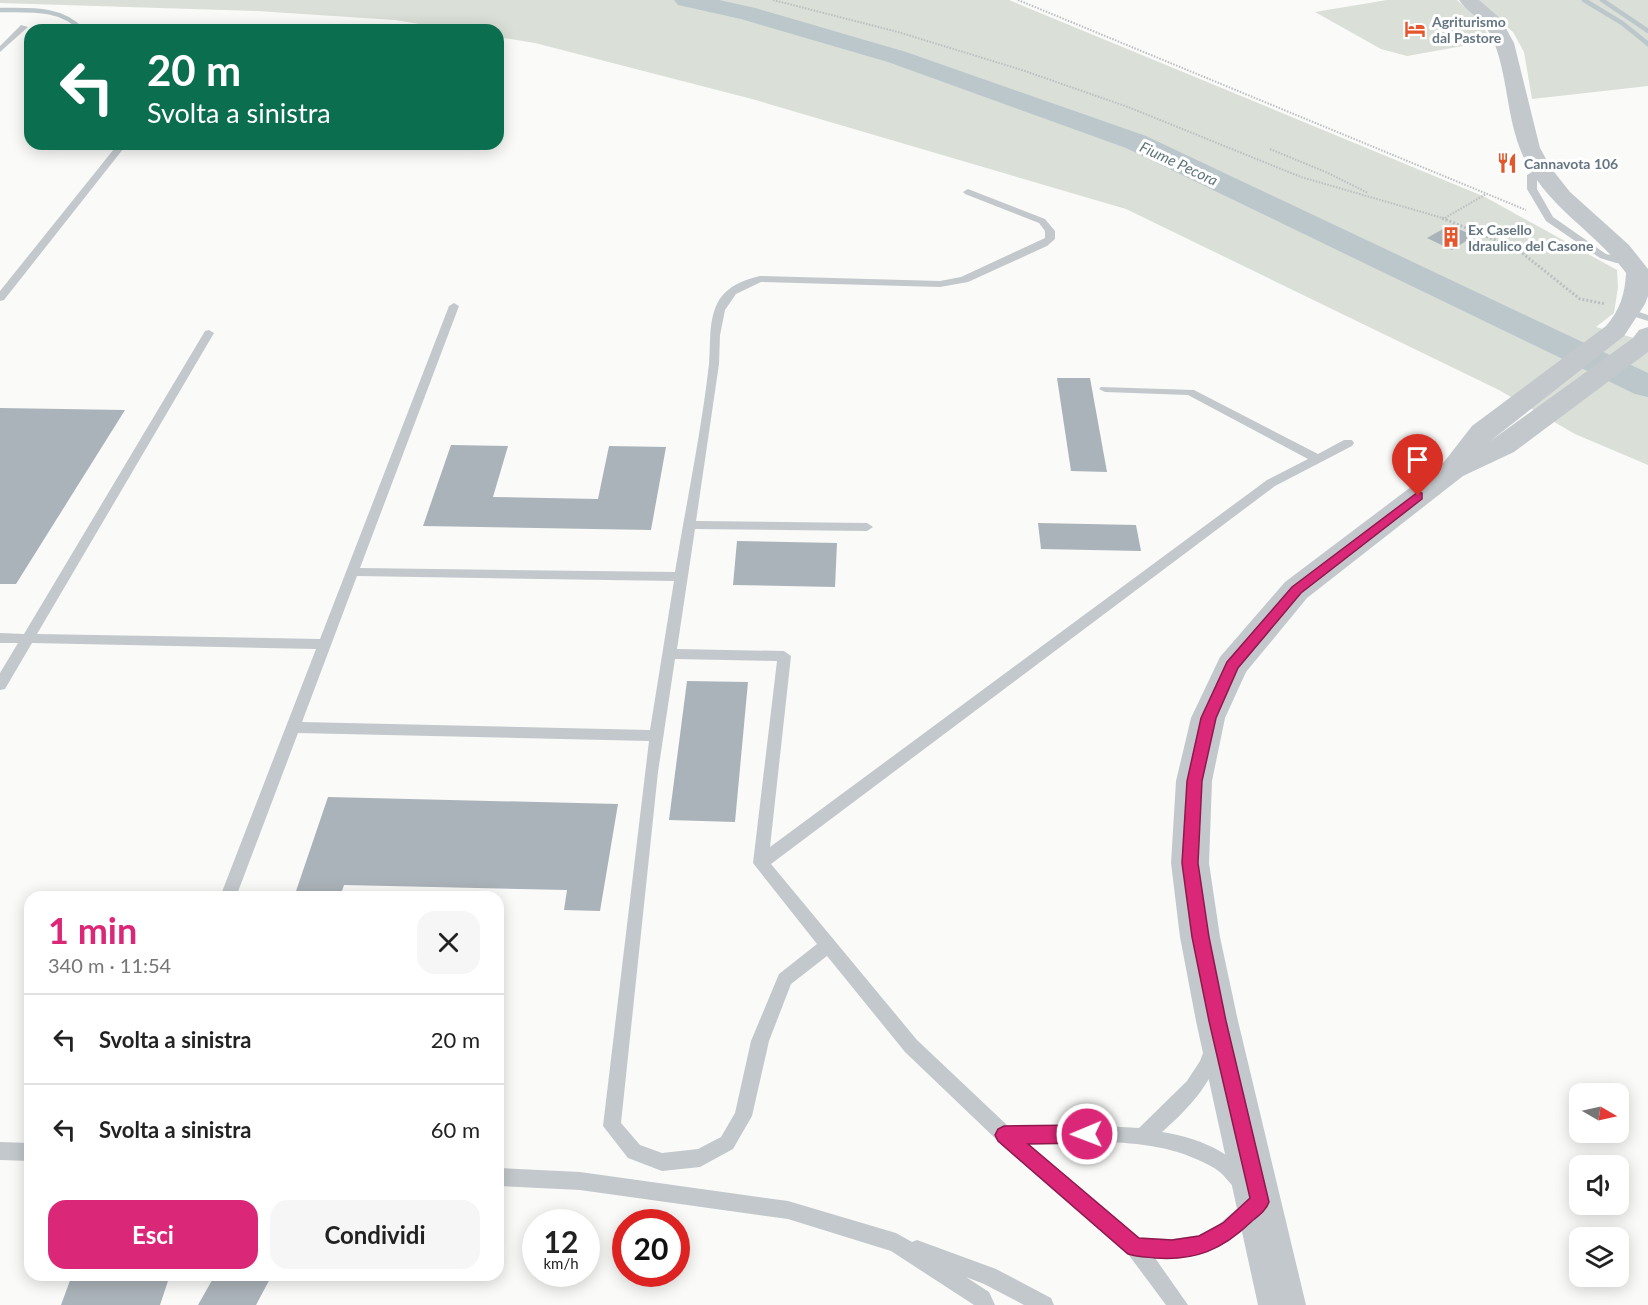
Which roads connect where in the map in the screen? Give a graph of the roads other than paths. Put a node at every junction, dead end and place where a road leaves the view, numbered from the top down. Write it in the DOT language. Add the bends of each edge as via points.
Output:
graph roads {
  1 [pos="1468,0"];
  2 [pos="24,27"];
  3 [pos="0,50"];
  4 [pos="118,150"];
  5 [pos="1540,170"];
  6 [pos="968,192"];
  7 [pos="1639,273"];
  8 [pos="0,298"];
  9 [pos="454,306"];
  10 [pos="1633,323"];
  11 [pos="209,333"];
  12 [pos="1105,389"];
  13 [pos="1348,443"];
  14 [pos="1318,459"];
  15 [pos="1453,469"];
  16 [pos="689,525"];
  17 [pos="867,527"];
  18 [pos="354,572"];
  19 [pos="681,577"];
  20 [pos="0,638"];
  21 [pos="28,638"];
  22 [pos="326,644"];
  23 [pos="669,654"];
  24 [pos="0,685"];
  25 [pos="294,727"];
  26 [pos="656,736"];
  27 [pos="761,863"];
  28 [pos="230,891"];
  29 [pos="828,945"];
  30 [pos="1217,1021"];
  31 [pos="1004,1135"];
  32 [pos="1141,1138"];
  33 [pos="0,1151"];
  34 [pos="24,1152"];
  35 [pos="504,1177"];
  36 [pos="1260,1202"];
  37 [pos="896,1243"];
  38 [pos="1135,1247"];
  39 [pos="985,1305"];
  40 [pos="1044,1305"];
  41 [pos="1178,1305"];
  42 [pos="1282,1305"];
  1 -- 5 [label="street" via="1494,23 1504,43 1529,148"];
  2 -- 3 [label="lane"];
  4 -- 8 [label="lane"];
  5 -- 7 [label="street"];
  5 -- 7 [label="lane" via="1534,172 1531,181 1544,213 1603,256"];
  6 -- 16 [label="lane" via="1042,220 1050,238 964,280 940,284 760,279 742,283 729,294 717,313 714,364"];
  7 -- 10 [label="street"];
  9 -- 18 [label="lane"];
  10 -- 15 [label="street" via="1546,382 1482,432"];
  10 -- 15 [label="street" via="1574,396 1504,446"];
  11 -- 21 [label="lane"];
  12 -- 14 [label="lane" via="1190,392"];
  13 -- 14 [label="lane"];
  14 -- 27 [label="lane" via="1271,483"];
  15 -- 30 [label="street" via="1296,590 1232,666 1208,718 1194,781 1190,863"];
  16 -- 17 [label="lane"];
  16 -- 19 [label="lane"];
  18 -- 19 [label="lane"];
  18 -- 22 [label="lane"];
  19 -- 23 [label="lane"];
  20 -- 21 [label="lane"];
  21 -- 22 [label="lane"];
  21 -- 24 [label="lane"];
  22 -- 25 [label="lane"];
  23 -- 26 [label="lane"];
  23 -- 27 [label="lane" via="784,656"];
  25 -- 26 [label="lane"];
  25 -- 28 [label="lane"];
  26 -- 29 [label="lane" via="612,1126 634,1152 662,1162 700,1158 727,1143 742,1116 760,1041 785,980"];
  27 -- 29 [label="lane"];
  29 -- 31 [label="lane" via="911,1046"];
  30 -- 32 [label="lane" via="1211,1061 1178,1107"];
  30 -- 36 [label="street"];
  31 -- 32 [label="lane" via="1108,1134"];
  31 -- 38 [label="lane"];
  32 -- 36 [label="lane" via="1186,1145 1223,1163"];
  33 -- 34 [label="lane"];
  35 -- 37 [label="lane" via="580,1182 788,1210"];
  36 -- 38 [label="lane" via="1230,1230 1202,1245 1172,1250"];
  36 -- 42 [label="street"];
  37 -- 39 [label="lane" via="982,1299"];
  37 -- 40 [label="lane" via="989,1276"];
  38 -- 41 [label="lane"];
}
